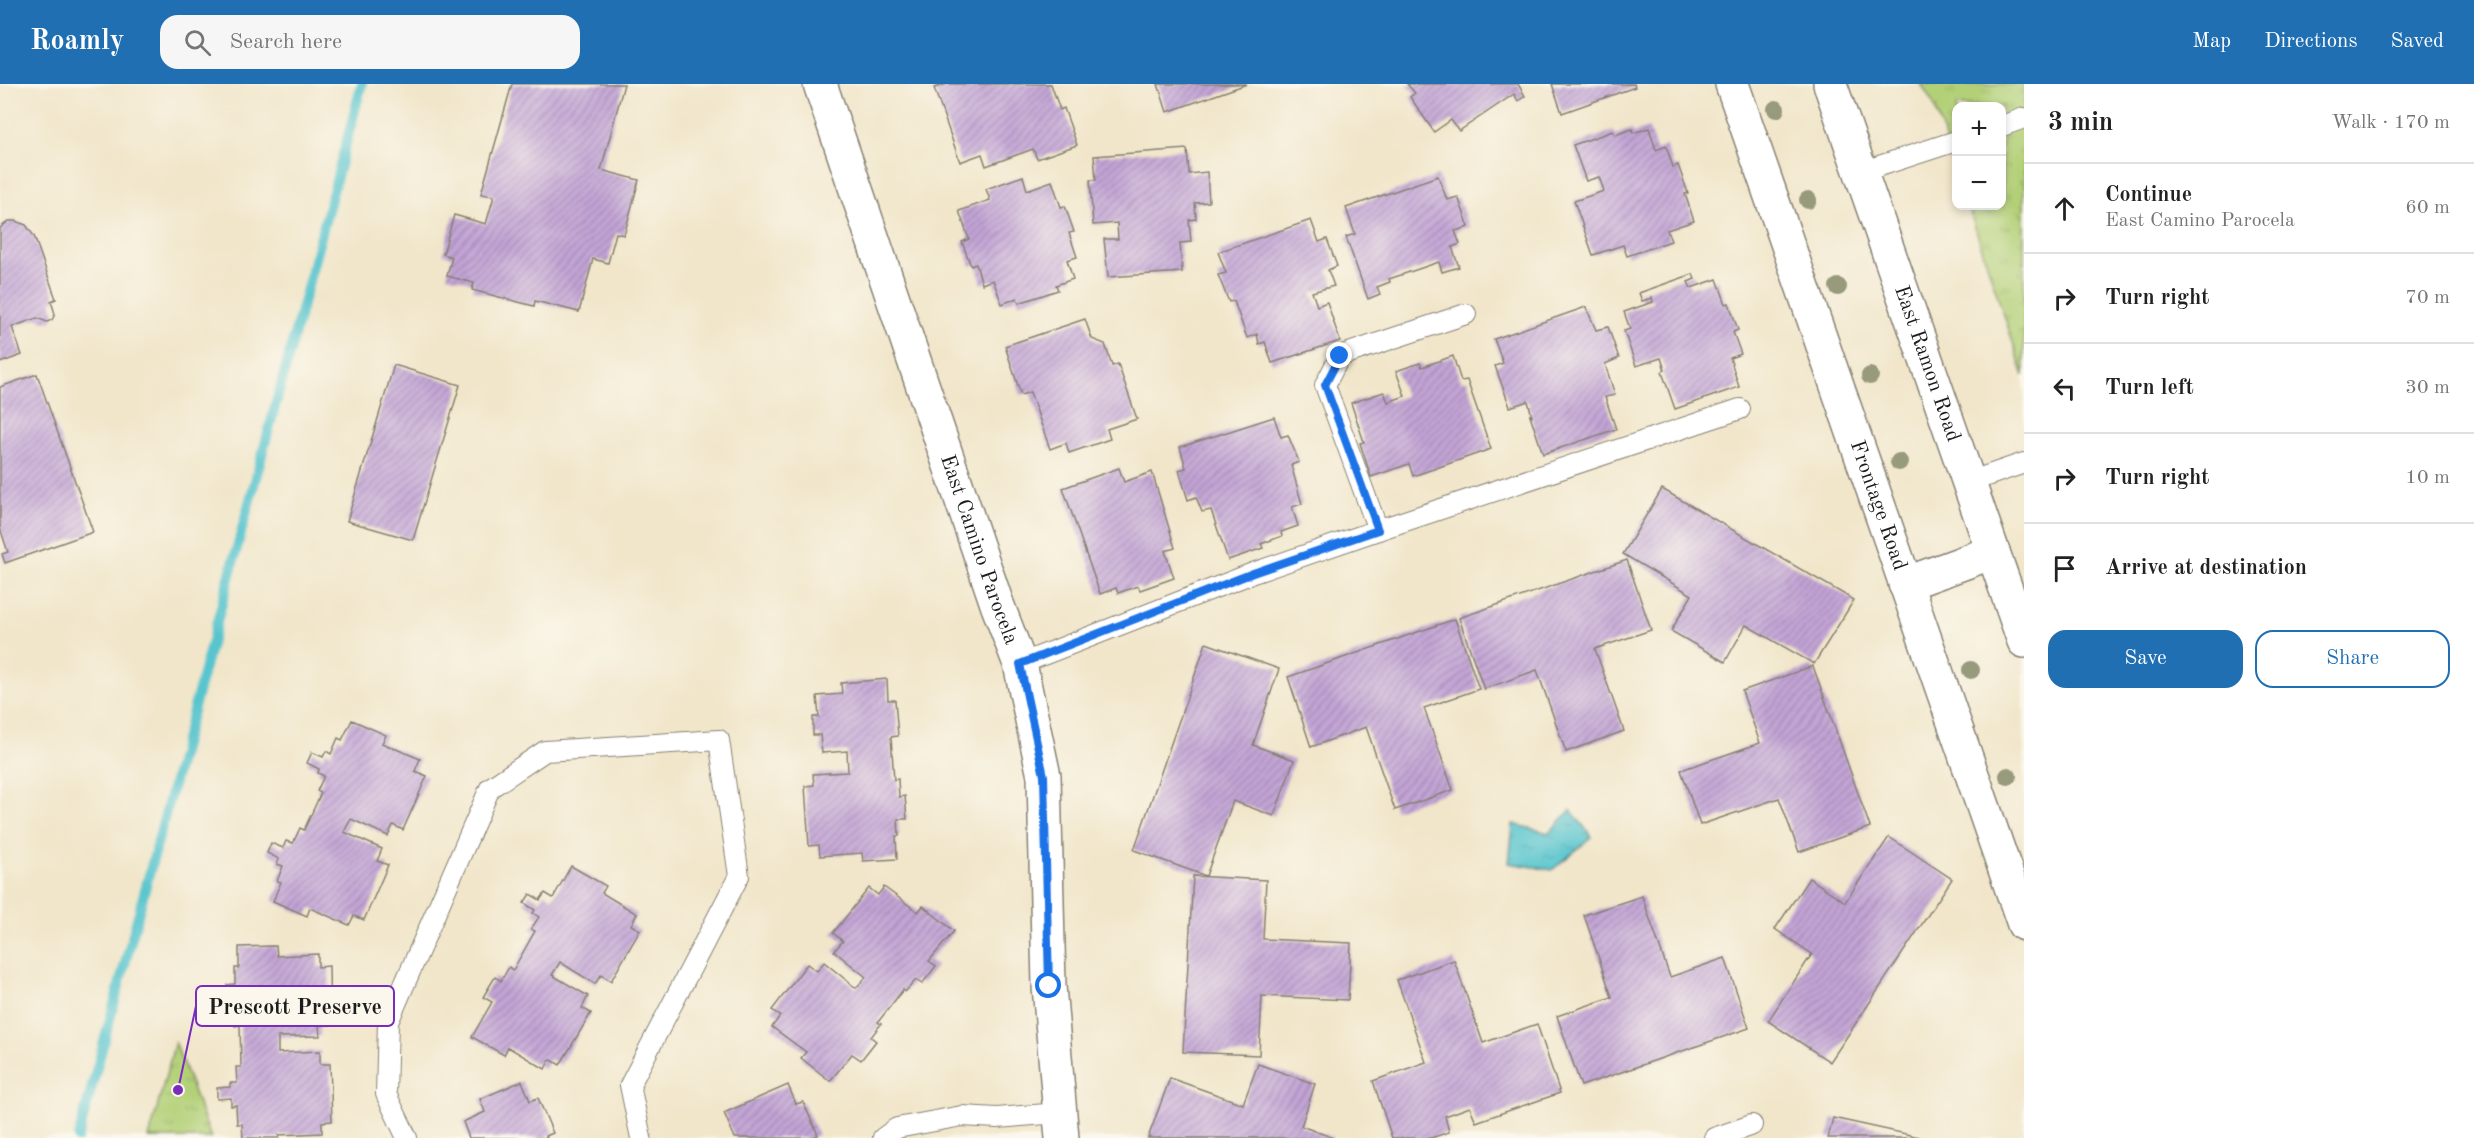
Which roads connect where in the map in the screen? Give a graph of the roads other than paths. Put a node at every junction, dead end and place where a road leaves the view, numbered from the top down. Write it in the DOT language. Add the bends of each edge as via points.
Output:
graph roads {
  1 [pos="820,84"];
  2 [pos="1732,84"];
  3 [pos="1830,84"];
  4 [pos="2024,118"];
  5 [pos="2006,124"];
  6 [pos="1952,142"];
  7 [pos="1861,172"];
  8 [pos="1467,314"];
  9 [pos="1740,409"];
  10 [pos="2024,463"];
  11 [pos="1969,482"];
  12 [pos="1378,530"];
  13 [pos="1993,552"];
  14 [pos="1905,584"];
  15 [pos="2024,641"];
  16 [pos="1020,664"];
  17 [pos="2024,924"];
  18 [pos="1061,1125"];
  19 [pos="1752,1125"];
  20 [pos="407,1138"];
  21 [pos="640,1138"];
  22 [pos="883,1138"];
  23 [pos="1713,1138"];
  1 -- 16 [label="street, East Camino Parocela"];
  2 -- 14 [label="street, Frontage Road"];
  3 -- 7 [label="street, East Ramon Road"];
  4 -- 5 [label="lane"];
  6 -- 7 [label="lane"];
  7 -- 11 [label="street, East Ramon Road"];
  8 -- 12 [label="lane" via="1340,356 1325,385"];
  9 -- 12 [label="lane"];
  10 -- 11 [label="lane"];
  11 -- 13 [label="street, East Ramon Road"];
  12 -- 16 [label="lane" via="1253,573"];
  13 -- 14 [label="street"];
  13 -- 15 [label="street, East Ramon Road"];
  14 -- 17 [label="street, Frontage Road"];
  16 -- 18 [label="street, East Camino Parocela" via="1044,776 1049,986"];
  18 -- 22 [label="lane" via="962,1116 897,1128"];
  19 -- 23 [label="lane"];
  20 -- 21 [label="lane" via="386,1094 388,1022 490,788 545,751 719,740 739,876 630,1085"];
}
